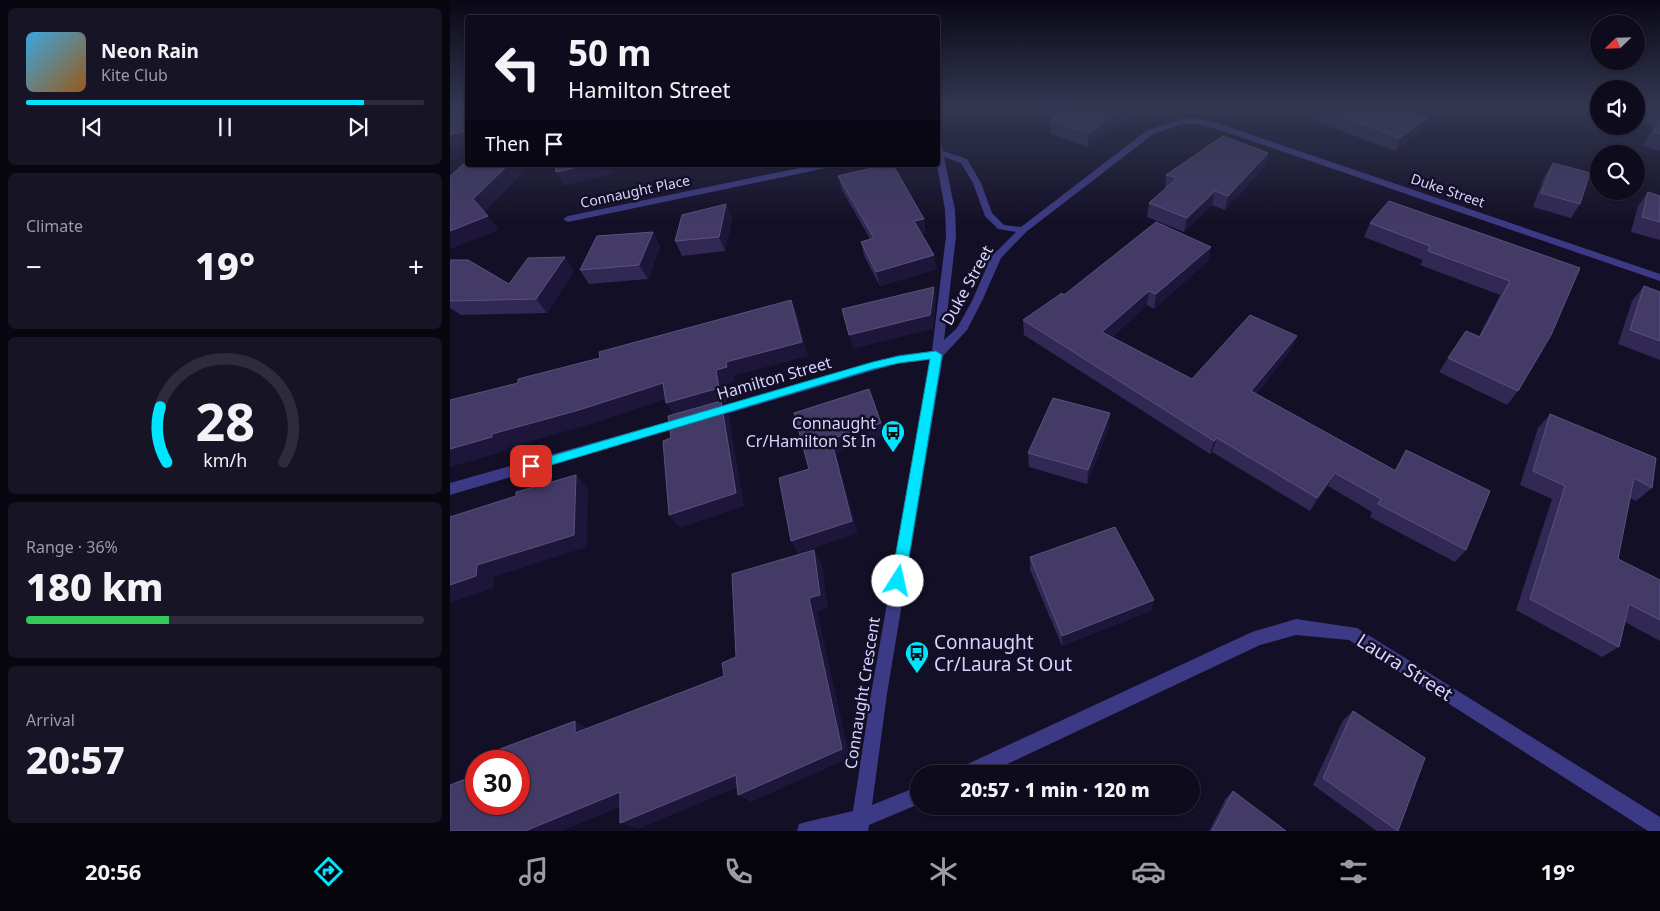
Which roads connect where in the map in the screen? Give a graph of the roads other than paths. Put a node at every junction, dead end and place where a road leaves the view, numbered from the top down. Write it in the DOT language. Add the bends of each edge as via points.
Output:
graph roads {
  1 [pos="1134,145"];
  2 [pos="1270,145"];
  3 [pos="940,149"];
  4 [pos="940,158"];
  5 [pos="816,167"];
  6 [pos="568,219"];
  7 [pos="1023,230"];
  8 [pos="1660,278"];
  9 [pos="936,355"];
  10 [pos="450,489"];
  11 [pos="984,765"];
  12 [pos="910,799"];
  13 [pos="860,825"];
  14 [pos="1660,828"];
  15 [pos="806,831"];
  1 -- 7 [label="street, Duke Street"];
  2 -- 8 [label="street, Duke Street"];
  3 -- 7 [label="street, Duke Street" via="964,161 977,183 988,214 1001,227"];
  4 -- 9 [label="street, Connaught Crescent" via="952,236"];
  5 -- 6 [label="street, Connaught Place"];
  7 -- 9 [label="street, Duke Street" via="996,257 961,330"];
  9 -- 10 [label="street, Hamilton Street" via="873,366"];
  9 -- 13 [label="street, Connaught Crescent"];
  11 -- 14 [label="street, Laura Street" via="1258,638 1296,627 1351,633"];
  12 -- 13 [label="street"];
  13 -- 15 [label="street"];
}
